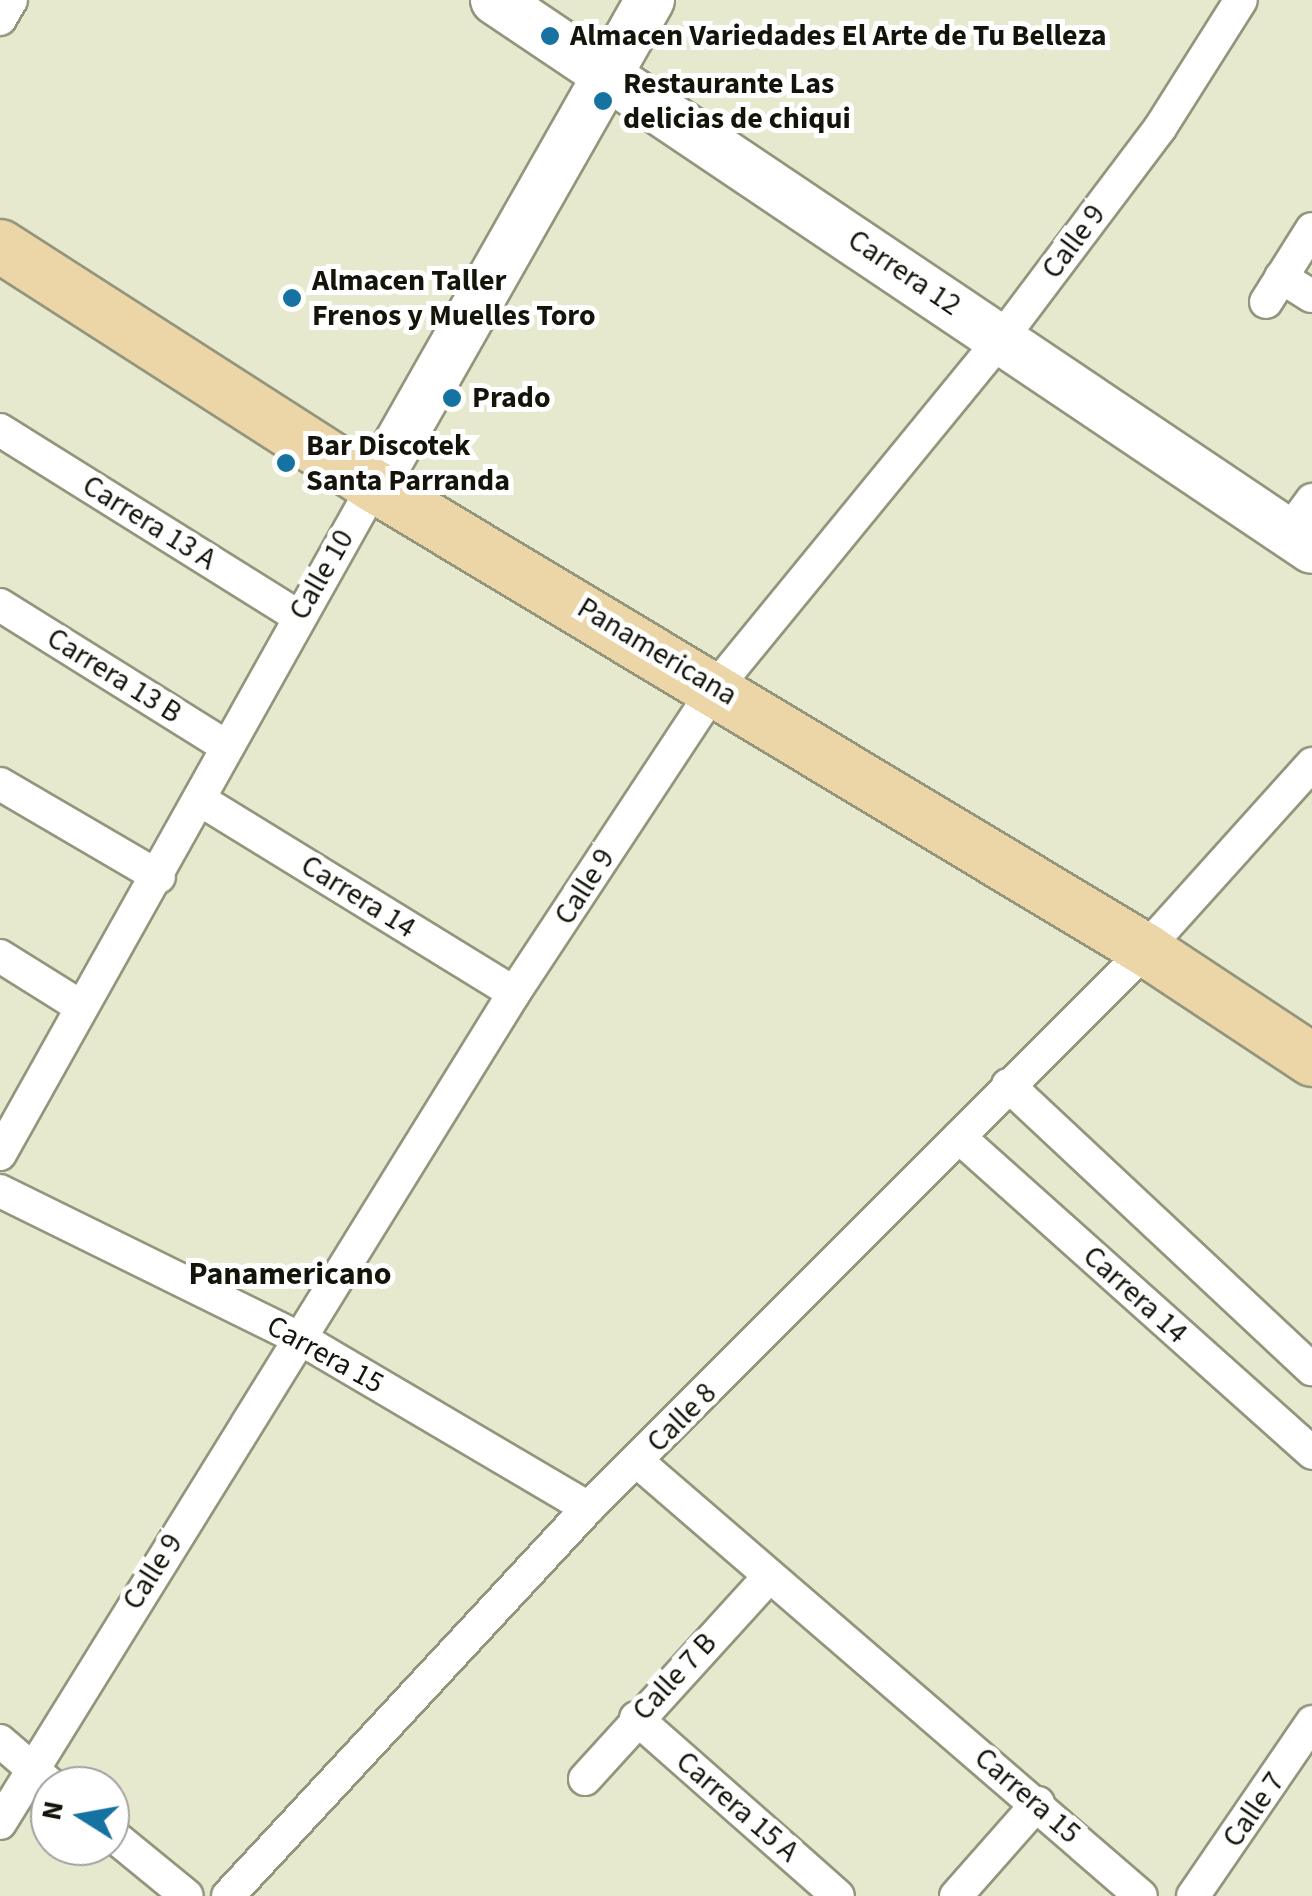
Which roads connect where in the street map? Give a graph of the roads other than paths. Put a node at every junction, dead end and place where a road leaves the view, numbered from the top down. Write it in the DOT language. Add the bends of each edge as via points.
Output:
graph roads {
  1 [pos="11,0"];
  2 [pos="494,0"];
  3 [pos="650,0"];
  4 [pos="1241,0"];
  5 [pos="0,18"];
  6 [pos="610,73"];
  7 [pos="0,222"];
  8 [pos="1312,228"];
  9 [pos="0,246"];
  10 [pos="1312,296"];
  11 [pos="1002,338"];
  12 [pos="0,430"];
  13 [pos="380,476"];
  14 [pos="1304,527"];
  15 [pos="0,605"];
  16 [pos="298,616"];
  17 [pos="724,678"];
  18 [pos="227,747"];
  19 [pos="1312,764"];
  20 [pos="0,784"];
  21 [pos="202,801"];
  22 [pos="158,877"];
  23 [pos="1153,942"];
  24 [pos="0,956"];
  25 [pos="514,993"];
  26 [pos="80,1006"];
  27 [pos="1312,1036"];
  28 [pos="1312,1060"];
  29 [pos="1008,1085"];
  30 [pos="958,1138"];
  31 [pos="0,1154"];
  32 [pos="0,1191"];
  33 [pos="303,1340"];
  34 [pos="1312,1369"];
  35 [pos="1312,1453"];
  36 [pos="638,1462"];
  37 [pos="588,1508"];
  38 [pos="768,1578"];
  39 [pos="636,1718"];
  40 [pos="1312,1722"];
  41 [pos="0,1741"];
  42 [pos="48,1766"];
  43 [pos="30,1767"];
  44 [pos="586,1779"];
  45 [pos="30,1792"];
  46 [pos="1038,1804"];
  47 [pos="0,1823"];
  48 [pos="130,1849"];
  49 [pos="187,1896"];
  50 [pos="228,1896"];
  51 [pos="838,1896"];
  52 [pos="956,1896"];
  53 [pos="1141,1896"];
  54 [pos="1193,1896"];
  1 -- 5 [label="street"];
  2 -- 6 [label="street, Carrera 12"];
  3 -- 6 [label="street, Calle 10"];
  4 -- 11 [label="street, Calle 9" via="1160,128"];
  6 -- 11 [label="street, Carrera 12"];
  6 -- 13 [label="street, Calle 10"];
  7 -- 13 [label="main road, Panamericana"];
  8 -- 10 [label="street" via="1274,289"];
  9 -- 13 [label="main road, Panamericana"];
  11 -- 14 [label="street, Carrera 12"];
  11 -- 17 [label="street, Calle 9"];
  12 -- 16 [label="street, Carrera 13 A"];
  13 -- 16 [label="street, Calle 10"];
  13 -- 17 [label="main road, Panamericana"];
  15 -- 18 [label="street, Carrera 13 B"];
  16 -- 18 [label="street, Calle 10"];
  17 -- 23 [label="main road, Panamericana"];
  17 -- 25 [label="street, Calle 9"];
  18 -- 21 [label="street, Calle 10"];
  19 -- 23 [label="street, Calle 8"];
  20 -- 22 [label="street"];
  21 -- 22 [label="street, Calle 10"];
  21 -- 25 [label="street, Carrera 14"];
  22 -- 26 [label="street, Calle 10"];
  23 -- 27 [label="main road, Panamericana"];
  23 -- 28 [label="main road, Panamericana"];
  23 -- 29 [label="street, Calle 8"];
  24 -- 26 [label="street"];
  25 -- 33 [label="street, Calle 9"];
  26 -- 31 [label="street, Calle 10"];
  29 -- 30 [label="street, Calle 8"];
  29 -- 34 [label="street"];
  30 -- 35 [label="street, Carrera 14"];
  30 -- 36 [label="street, Calle 8"];
  32 -- 33 [label="street, Carrera 15"];
  33 -- 37 [label="street, Carrera 15"];
  33 -- 42 [label="street, Calle 9" via="80,1686"];
  36 -- 37 [label="street, Calle 8"];
  36 -- 38 [label="street, Carrera 15"];
  37 -- 50 [label="street, Calle 8"];
  38 -- 39 [label="street, Calle 7 B"];
  38 -- 46 [label="street, Carrera 15"];
  39 -- 44 [label="street, Calle 7 B"];
  39 -- 51 [label="street, Carrera 15 A"];
  40 -- 54 [label="street, Calle 7"];
  41 -- 43 [label="street"];
  45 -- 47 [label="street, Calle 9"];
  46 -- 52 [label="street"];
  46 -- 53 [label="street, Carrera 15"];
  48 -- 49 [label="street"];
}
